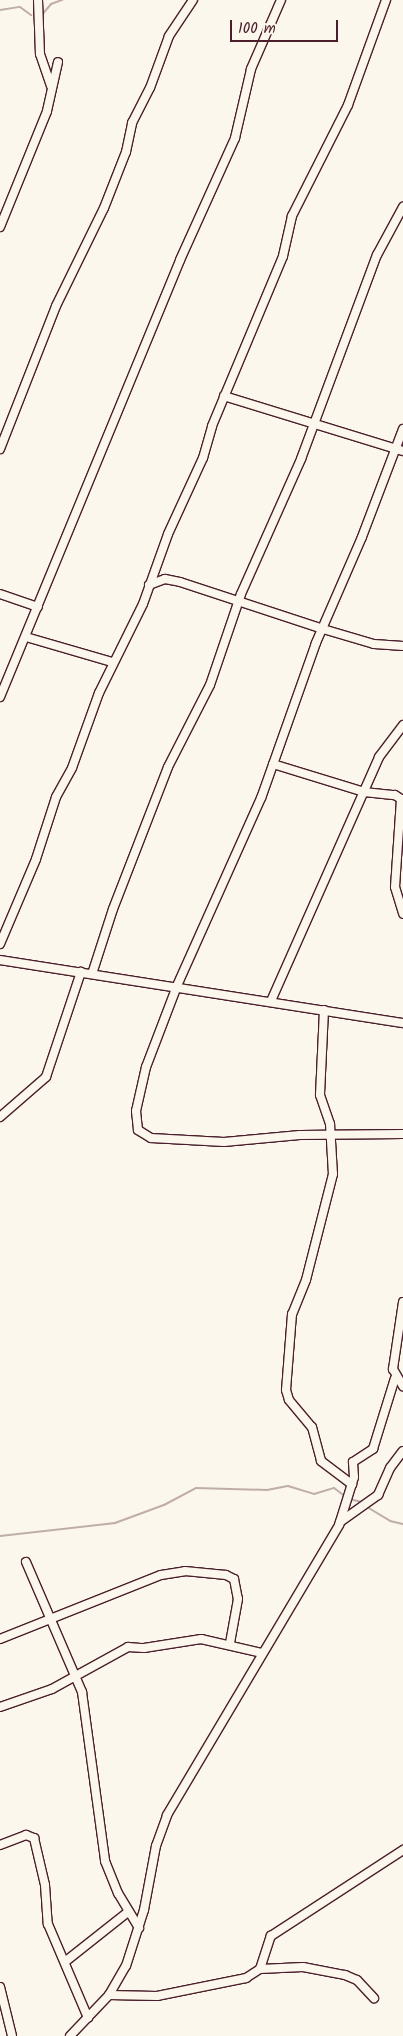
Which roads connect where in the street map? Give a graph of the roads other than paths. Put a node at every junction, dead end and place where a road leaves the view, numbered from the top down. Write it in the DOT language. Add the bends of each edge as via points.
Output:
graph roads {
  1 [pos="38,0"];
  2 [pos="193,0"];
  3 [pos="281,0"];
  4 [pos="386,0"];
  5 [pos="58,62"];
  6 [pos="51,86"];
  7 [pos="403,207"];
  8 [pos="0,227"];
  9 [pos="224,396"];
  10 [pos="314,424"];
  11 [pos="403,429"];
  12 [pos="0,449"];
  13 [pos="399,450"];
  14 [pos="150,585"];
  15 [pos="0,594"];
  16 [pos="239,600"];
  17 [pos="38,607"];
  18 [pos="323,629"];
  19 [pos="26,637"];
  20 [pos="403,646"];
  21 [pos="112,662"];
  22 [pos="0,697"];
  23 [pos="403,725"];
  24 [pos="273,764"];
  25 [pos="364,792"];
  26 [pos="403,914"];
  27 [pos="0,944"];
  28 [pos="0,960"];
  29 [pos="81,972"];
  30 [pos="92,974"];
  31 [pos="178,986"];
  32 [pos="271,1001"];
  33 [pos="324,1010"];
  34 [pos="403,1023"];
  35 [pos="0,1118"];
  36 [pos="403,1134"];
  37 [pos="332,1135"];
  38 [pos="403,1302"];
  39 [pos="395,1378"];
  40 [pos="403,1386"];
  41 [pos="403,1451"];
  42 [pos="352,1484"];
  43 [pos="340,1522"];
  44 [pos="26,1562"];
  45 [pos="51,1621"];
  46 [pos="0,1639"];
  47 [pos="230,1643"];
  48 [pos="262,1653"];
  49 [pos="76,1677"];
  50 [pos="0,1707"];
  51 [pos="0,1845"];
  52 [pos="403,1850"];
  53 [pos="129,1911"];
  54 [pos="139,1928"];
  55 [pos="66,1961"];
  56 [pos="260,1969"];
  57 [pos="0,1987"];
  58 [pos="109,1995"];
  59 [pos="374,1998"];
  60 [pos="88,2018"];
  61 [pos="12,2036"];
  62 [pos="70,2036"];
  1 -- 6 [label="street" via="40,54"];
  2 -- 12 [label="street" via="171,31 150,88 132,124 126,152 104,208 56,306"];
  3 -- 17 [label="street" via="252,69 235,138 161,305"];
  4 -- 9 [label="street" via="348,105 292,216 280,264"];
  5 -- 6 [label="street"];
  6 -- 8 [label="street" via="47,111"];
  7 -- 10 [label="street" via="377,255"];
  9 -- 10 [label="street"];
  9 -- 14 [label="street" via="204,458 168,534"];
  10 -- 13 [label="street"];
  10 -- 16 [label="street"];
  11 -- 13 [label="street"];
  13 -- 18 [label="street"];
  14 -- 16 [label="street" via="161,580 174,580"];
  14 -- 21 [label="street"];
  15 -- 17 [label="street"];
  16 -- 18 [label="street"];
  16 -- 30 [label="street" via="210,686 168,767 113,909"];
  17 -- 19 [label="street"];
  18 -- 20 [label="street" via="378,644"];
  18 -- 24 [label="street"];
  19 -- 21 [label="street"];
  19 -- 22 [label="street"];
  21 -- 27 [label="street"];
  23 -- 25 [label="street" via="379,757"];
  24 -- 25 [label="street"];
  24 -- 31 [label="street" via="255,813"];
  25 -- 26 [label="street" via="395,795 402,802 396,887"];
  25 -- 32 [label="street"];
  28 -- 29 [label="street"];
  29 -- 30 [label="street"];
  29 -- 35 [label="street" via="46,1077"];
  30 -- 31 [label="street"];
  31 -- 32 [label="street"];
  31 -- 37 [label="street" via="138,1096 136,1126 140,1134 151,1138 224,1142"];
  32 -- 33 [label="street"];
  33 -- 34 [label="street"];
  33 -- 37 [label="street" via="320,1095"];
  36 -- 37 [label="street"];
  37 -- 42 [label="street" via="333,1174 306,1280 294,1307 285,1382 289,1400 312,1427 321,1461"];
  38 -- 39 [label="street" via="393,1362"];
  39 -- 40 [label="street"];
  39 -- 42 [label="street" via="374,1449 353,1462"];
  41 -- 43 [label="street" via="390,1468 378,1495"];
  42 -- 43 [label="street"];
  43 -- 48 [label="street"];
  44 -- 45 [label="street"];
  45 -- 46 [label="street"];
  45 -- 47 [label="street" via="167,1573 226,1575 234,1579 238,1590"];
  45 -- 49 [label="street"];
  47 -- 48 [label="street"];
  47 -- 49 [label="street" via="201,1638 144,1648 128,1647"];
  48 -- 54 [label="street" via="167,1814 156,1846"];
  49 -- 50 [label="street"];
  49 -- 53 [label="street" via="83,1701 105,1861"];
  51 -- 55 [label="street" via="26,1835 34,1838 45,1885 48,1924"];
  52 -- 56 [label="street" via="271,1936"];
  53 -- 54 [label="street"];
  53 -- 55 [label="street"];
  54 -- 58 [label="street" via="126,1966"];
  55 -- 60 [label="street"];
  56 -- 58 [label="street" via="236,1981 166,1995"];
  56 -- 59 [label="street" via="303,1967 345,1975 357,1980"];
  57 -- 61 [label="street"];
  58 -- 60 [label="street"];
  60 -- 62 [label="street"];
}
